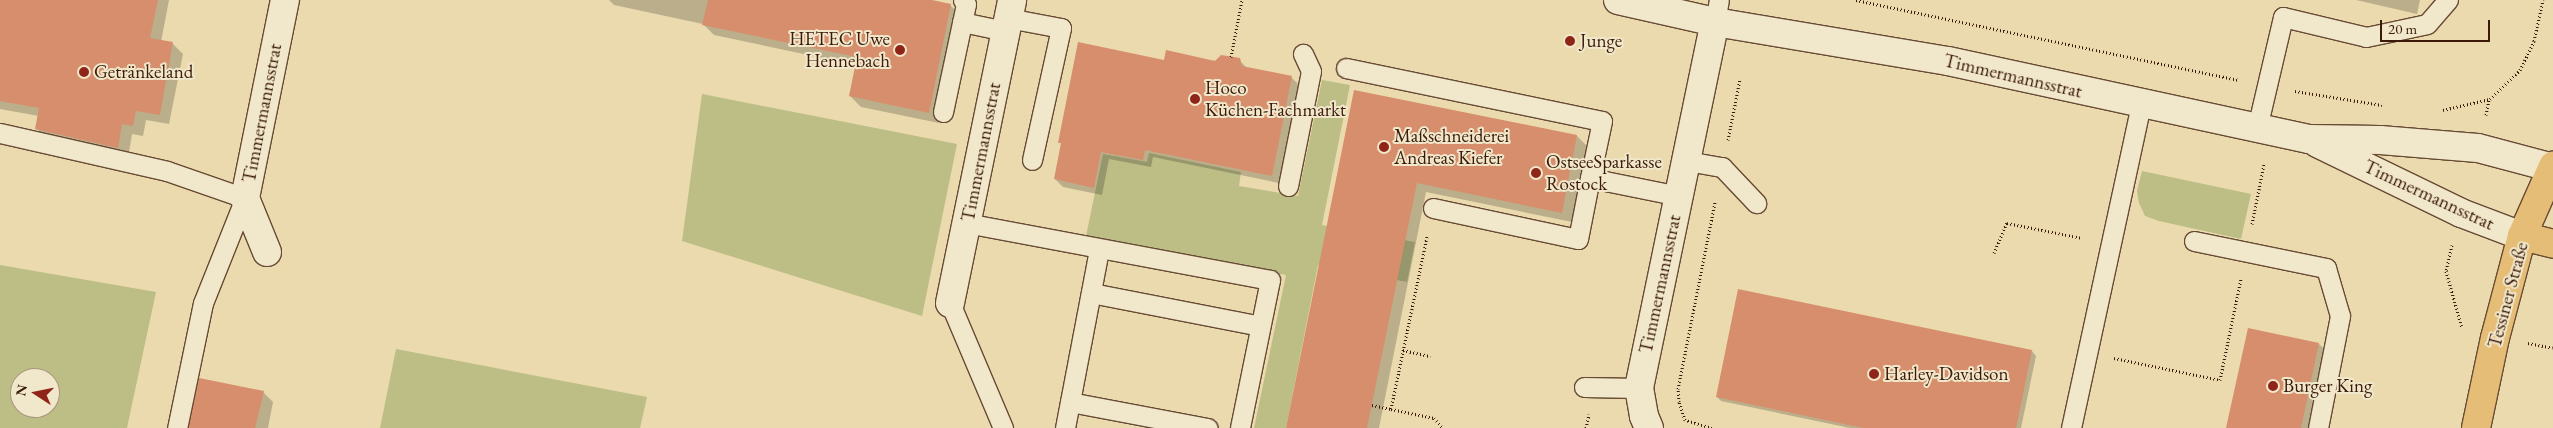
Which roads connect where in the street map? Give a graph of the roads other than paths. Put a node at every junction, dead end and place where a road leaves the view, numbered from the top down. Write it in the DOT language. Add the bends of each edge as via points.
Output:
graph roads {
  1 [pos="285,0"];
  2 [pos="963,0"];
  3 [pos="1618,0"];
  4 [pos="2448,0"];
  5 [pos="2284,8"];
  6 [pos="1717,11"];
  7 [pos="1008,16"];
  8 [pos="962,22"];
  9 [pos="1303,54"];
  10 [pos="1346,68"];
  11 [pos="2141,104"];
  12 [pos="943,112"];
  13 [pos="2264,130"];
  14 [pos="0,133"];
  15 [pos="2309,139"];
  16 [pos="1032,160"];
  17 [pos="1687,161"];
  18 [pos="2553,167"];
  19 [pos="1590,178"];
  20 [pos="1288,186"];
  21 [pos="1678,196"];
  22 [pos="245,198"];
  23 [pos="1756,203"];
  24 [pos="1433,208"];
  25 [pos="966,223"];
  26 [pos="2522,236"];
  27 [pos="2194,241"];
  28 [pos="2553,244"];
  29 [pos="1099,249"];
  30 [pos="267,252"];
  31 [pos="1091,293"];
  32 [pos="950,303"];
  33 [pos="1260,326"];
  34 [pos="1584,387"];
  35 [pos="1639,388"];
  36 [pos="1070,402"];
  37 [pos="177,428"];
  38 [pos="1003,428"];
  39 [pos="1065,428"];
  40 [pos="1208,428"];
  41 [pos="1240,428"];
  42 [pos="1649,428"];
  43 [pos="2071,428"];
  44 [pos="2318,428"];
  45 [pos="2476,428"];
  1 -- 22 [label="street, Timmermannsstrat"];
  2 -- 8 [label="lane" via="966,4"];
  3 -- 6 [label="street, Timmermannsstrat"];
  4 -- 5 [label="lane" via="2427,24 2366,36"];
  5 -- 13 [label="lane" via="2267,86"];
  6 -- 11 [label="street, Timmermannsstrat"];
  6 -- 17 [label="street, Timmermannsstrat"];
  7 -- 8 [label="lane"];
  7 -- 16 [label="lane" via="1061,28"];
  7 -- 25 [label="street, Timmermannsstrat"];
  8 -- 12 [label="lane"];
  9 -- 20 [label="lane" via="1311,71"];
  10 -- 19 [label="lane" via="1602,121"];
  11 -- 13 [label="street, Timmermannsstrat"];
  11 -- 43 [label="lane"];
  13 -- 15 [label="street, Timmermannsstrat"];
  14 -- 22 [label="lane" via="167,171"];
  15 -- 18 [label="street, Timmermannsstrat" via="2380,140 2478,148"];
  15 -- 26 [label="street, Timmermannsstrat" via="2460,213"];
  17 -- 21 [label="street, Timmermannsstrat"];
  17 -- 23 [label="lane" via="1722,167"];
  18 -- 26 [label="main road, Tessiner Straße"];
  19 -- 21 [label="lane"];
  19 -- 24 [label="lane" via="1578,239"];
  21 -- 35 [label="street, Timmermannsstrat"];
  22 -- 30 [label="street, Timmermannsstrat"];
  22 -- 37 [label="lane" via="203,303"];
  25 -- 29 [label="lane"];
  25 -- 32 [label="street, Timmermannsstrat"];
  26 -- 28 [label="main road, Timmermannsstrat"];
  26 -- 45 [label="main road, Tessiner Straße"];
  27 -- 44 [label="lane" via="2326,268 2340,316"];
  29 -- 31 [label="lane"];
  29 -- 33 [label="lane" via="1270,280"];
  31 -- 33 [label="lane"];
  31 -- 36 [label="lane"];
  32 -- 38 [label="lane"];
  33 -- 41 [label="lane"];
  34 -- 35 [label="lane"];
  35 -- 42 [label="street, Timmermannsstrat"];
  36 -- 39 [label="lane"];
  36 -- 40 [label="lane"];
}
